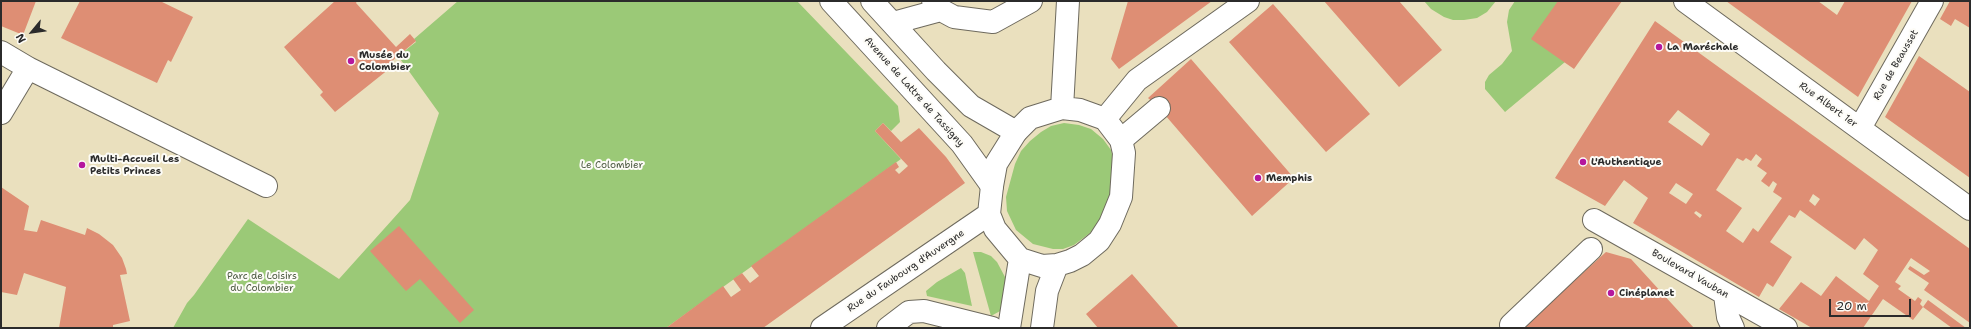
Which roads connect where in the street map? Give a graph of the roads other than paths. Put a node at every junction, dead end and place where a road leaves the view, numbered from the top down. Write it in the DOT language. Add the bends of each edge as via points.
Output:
graph roads {
  1 [pos="831,1"];
  2 [pos="872,1"];
  3 [pos="1031,1"];
  4 [pos="1068,1"];
  5 [pos="1248,1"];
  6 [pos="1685,1"];
  7 [pos="1932,1"];
  8 [pos="937,5"];
  9 [pos="893,23"];
  10 [pos="1,52"];
  11 [pos="28,68"];
  12 [pos="1062,108"];
  13 [pos="1159,108"];
  14 [pos="1,113"];
  15 [pos="1105,120"];
  16 [pos="1860,128"];
  17 [pos="1016,132"];
  18 [pos="1120,140"];
  19 [pos="266,186"];
  20 [pos="992,186"];
  21 [pos="1970,210"];
  22 [pos="990,214"];
  23 [pos="1594,220"];
  24 [pos="1592,250"];
  25 [pos="1020,259"];
  26 [pos="1057,265"];
  27 [pos="1725,295"];
  28 [pos="822,328"];
  29 [pos="888,328"];
  30 [pos="992,328"];
  31 [pos="1009,328"];
  32 [pos="1042,328"];
  33 [pos="1514,328"];
  34 [pos="1733,328"];
  35 [pos="1786,328"];
  1 -- 20 [label="street, Avenue de Lattre de Tassigny" via="962,144"];
  2 -- 9 [label="street"];
  3 -- 8 [label="street" via="994,22 954,17"];
  4 -- 12 [label="street"];
  5 -- 15 [label="street" via="1137,80"];
  6 -- 16 [label="street, Rue Albert 1er"];
  7 -- 16 [label="street, Rue de Beausset"];
  8 -- 9 [label="street"];
  9 -- 17 [label="street" via="971,106"];
  10 -- 11 [label="street"];
  11 -- 14 [label="street"];
  11 -- 19 [label="street"];
  12 -- 15 [label="street" via="1080,110"];
  12 -- 17 [label="street" via="1030,118"];
  13 -- 18 [label="street"];
  15 -- 18 [label="street"];
  16 -- 21 [label="street, Rue Albert 1er"];
  17 -- 20 [label="street" via="996,164"];
  18 -- 26 [label="street" via="1124,153 1121,197 1110,224 1099,241 1082,255"];
  20 -- 22 [label="street"];
  22 -- 25 [label="street" via="995,229"];
  22 -- 28 [label="street, Rue du Faubourg d'Auvergne"];
  23 -- 27 [label="street, Boulevard Vauban"];
  24 -- 33 [label="street" via="1511,326"];
  25 -- 26 [label="street" via="1042,266"];
  25 -- 31 [label="street"];
  26 -- 32 [label="street" via="1047,291"];
  27 -- 34 [label="street" via="1728,317"];
  27 -- 35 [label="street, Boulevard Vauban"];
  29 -- 30 [label="street" via="909,312 924,311"];
}
